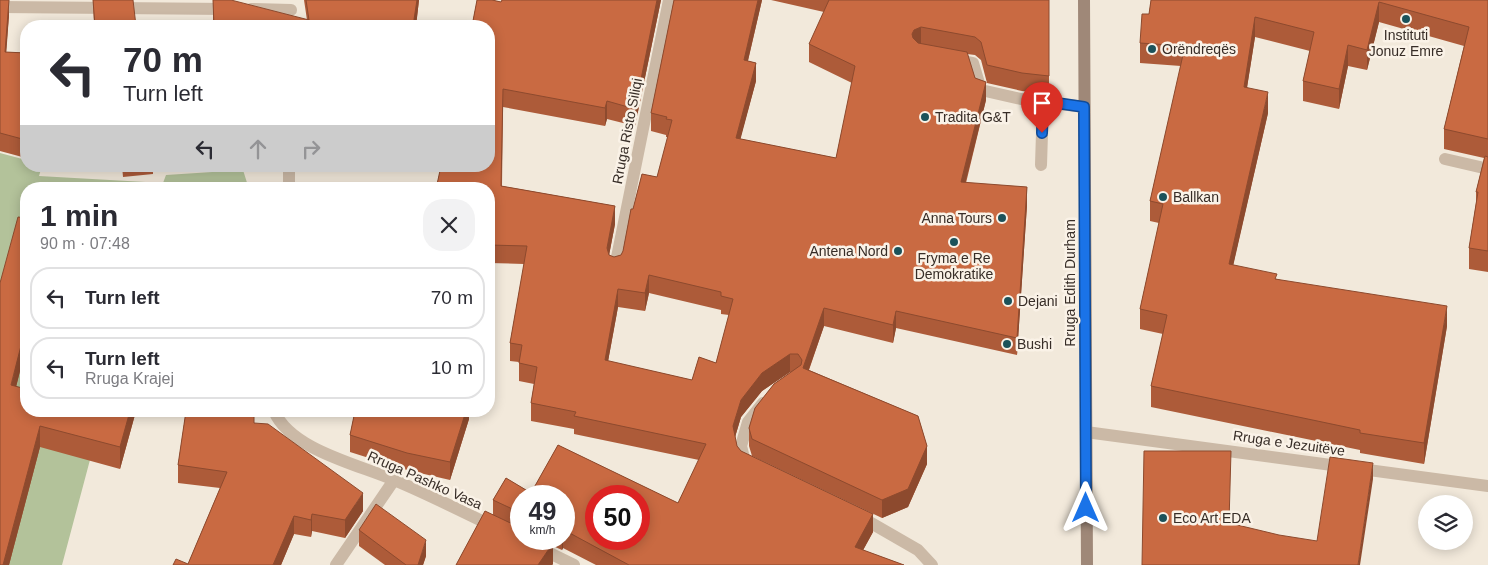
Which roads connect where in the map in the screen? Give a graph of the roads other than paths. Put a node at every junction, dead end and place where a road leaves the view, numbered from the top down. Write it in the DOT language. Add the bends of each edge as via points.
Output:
graph roads {
  1 [pos="669,0"];
  2 [pos="1084,0"];
  3 [pos="291,5"];
  4 [pos="0,7"];
  5 [pos="292,20"];
  6 [pos="937,56"];
  7 [pos="1043,101"];
  8 [pos="1084,107"];
  9 [pos="1445,159"];
  10 [pos="1041,165"];
  11 [pos="1488,169"];
  12 [pos="615,268"];
  13 [pos="775,392"];
  14 [pos="276,417"];
  15 [pos="1086,432"];
  16 [pos="759,470"];
  17 [pos="394,480"];
  18 [pos="1488,486"];
  19 [pos="845,509"];
  20 [pos="502,531"];
  21 [pos="542,550"];
  22 [pos="336,565"];
  23 [pos="574,565"];
  24 [pos="932,565"];
  25 [pos="1087,565"];
  1 -- 12 [label="street, Rruga Risto Siliqi"];
  2 -- 8 [label="main road, Rruga Edith Durham"];
  3 -- 4 [label="street"];
  3 -- 5 [label="street"];
  6 -- 7 [label="street" via="973,63 981,90"];
  7 -- 8 [label="street"];
  7 -- 10 [label="street"];
  8 -- 15 [label="main road, Rruga Edith Durham"];
  9 -- 11 [label="street"];
  13 -- 16 [label="street" via="768,396 748,422 741,446 744,462"];
  14 -- 17 [label="street, Rruga Pashko Vasa" via="293,436 328,455"];
  15 -- 18 [label="street, Rruga e Jezuitëve"];
  15 -- 25 [label="main road, Rruga Edith Durham"];
  17 -- 20 [label="street, Rruga Pashko Vasa"];
  17 -- 22 [label="street"];
  19 -- 24 [label="street" via="918,550"];
  21 -- 23 [label="street"];
}
